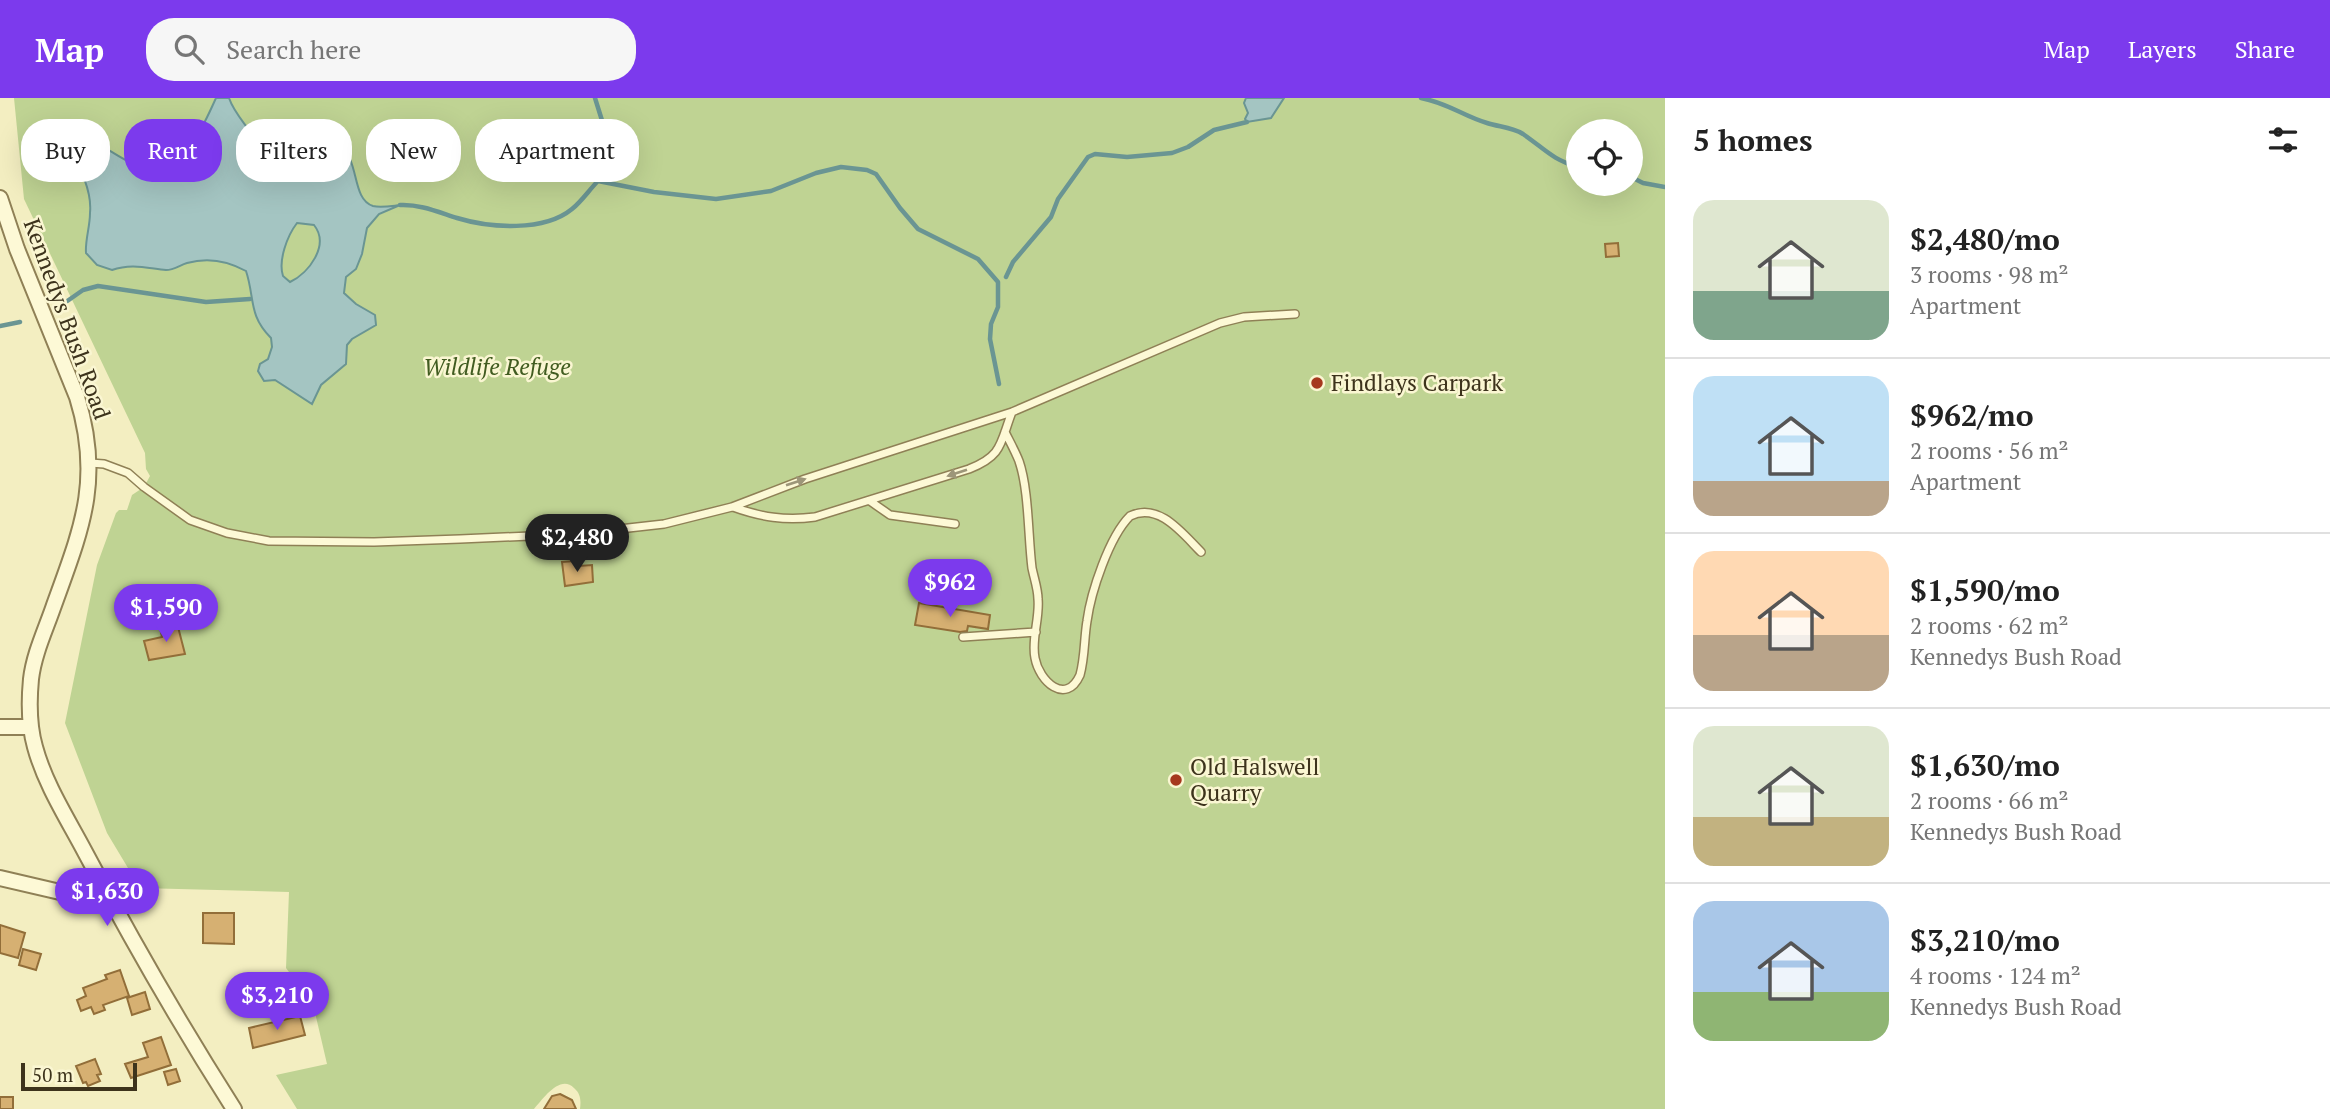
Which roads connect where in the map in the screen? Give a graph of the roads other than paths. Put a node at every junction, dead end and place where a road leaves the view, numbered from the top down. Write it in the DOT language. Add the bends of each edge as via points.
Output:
graph roads {
  1 [pos="0,198"];
  2 [pos="1295,314"];
  3 [pos="1012,412"];
  4 [pos="1005,432"];
  5 [pos="90,463"];
  6 [pos="870,501"];
  7 [pos="732,507"];
  8 [pos="955,524"];
  9 [pos="1201,552"];
  10 [pos="1036,632"];
  11 [pos="963,637"];
  12 [pos="0,727"];
  13 [pos="31,727"];
  14 [pos="98,877"];
  15 [pos="0,878"];
  16 [pos="234,1109"];
  1 -- 5 [label="street, Kennedys Bush Road" via="77,397"];
  2 -- 3 [label="lane" via="1220,323"];
  3 -- 4 [label="lane"];
  7 -- 3 [label="lane, one-way"];
  4 -- 6 [label="lane, one-way" via="998,451 984,463"];
  4 -- 10 [label="lane" via="1019,463 1038,599"];
  5 -- 7 [label="lane" via="128,473 197,523 270,541 575,534 676,523"];
  5 -- 13 [label="street, Kennedys Bush Road" via="81,523 34,660"];
  6 -- 7 [label="lane" via="797,519 757,516"];
  6 -- 8 [label="lane" via="890,515"];
  9 -- 10 [label="lane" via="1156,513 1129,516 1097,580 1076,684 1064,690 1051,685 1038,668"];
  10 -- 11 [label="lane"];
  12 -- 13 [label="street"];
  13 -- 14 [label="street, Kennedys Bush Road" via="40,766"];
  14 -- 15 [label="street" via="60,892"];
  14 -- 16 [label="street, Kennedys Bush Road"];
}
